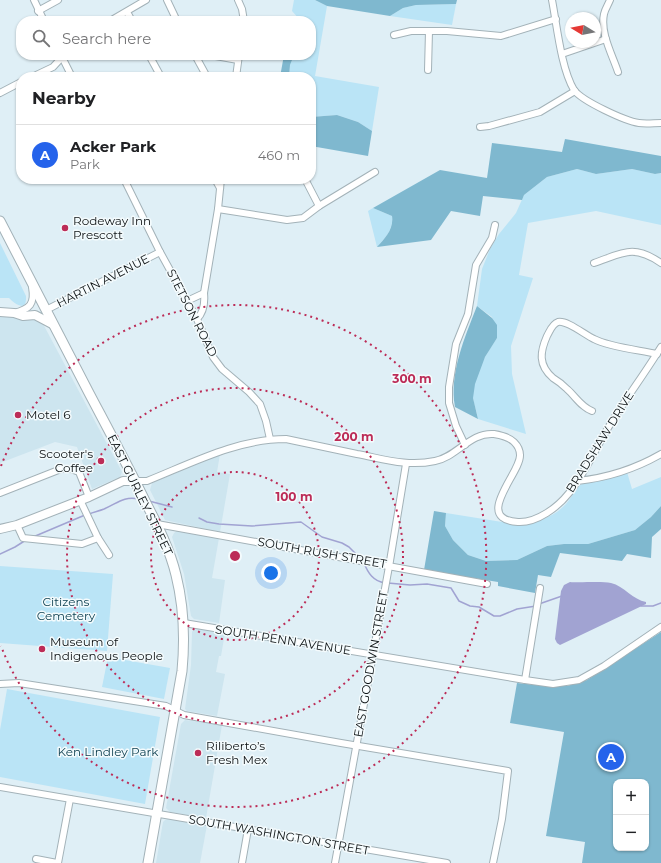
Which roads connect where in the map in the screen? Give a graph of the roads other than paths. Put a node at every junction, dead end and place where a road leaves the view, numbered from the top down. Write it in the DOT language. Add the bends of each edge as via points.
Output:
graph roads {
  1 [pos="34,0"];
  2 [pos="58,0"];
  3 [pos="146,0"];
  4 [pos="166,0"];
  5 [pos="238,0"];
  6 [pos="552,0"];
  7 [pos="610,0"];
  8 [pos="38,11"];
  9 [pos="127,12"];
  10 [pos="41,16"];
  11 [pos="119,16"];
  12 [pos="129,16"];
  13 [pos="174,16"];
  14 [pos="243,16"];
  15 [pos="556,19"];
  16 [pos="429,31"];
  17 [pos="394,35"];
  18 [pos="606,39"];
  19 [pos="562,54"];
  20 [pos="59,60"];
  21 [pos="64,60"];
  22 [pos="152,60"];
  23 [pos="198,60"];
  24 [pos="238,60"];
  25 [pos="428,70"];
  26 [pos="42,72"];
  27 [pos="70,72"];
  28 [pos="158,72"];
  29 [pos="204,72"];
  30 [pos="236,72"];
  31 [pos="618,72"];
  32 [pos="16,85"];
  33 [pos="575,92"];
  34 [pos="0,93"];
  35 [pos="661,123"];
  36 [pos="480,127"];
  37 [pos="374,172"];
  38 [pos="126,184"];
  39 [pos="218,184"];
  40 [pos="220,184"];
  41 [pos="308,184"];
  42 [pos="220,188"];
  43 [pos="319,206"];
  44 [pos="218,209"];
  45 [pos="0,221"];
  46 [pos="495,225"];
  47 [pos="160,252"];
  48 [pos="594,263"];
  49 [pos="661,263"];
  50 [pos="28,278"];
  51 [pos="204,293"];
  52 [pos="187,302"];
  53 [pos="46,310"];
  54 [pos="0,312"];
  55 [pos="14,313"];
  56 [pos="197,319"];
  57 [pos="52,324"];
  58 [pos="661,347"];
  59 [pos="657,354"];
  60 [pos="592,411"];
  61 [pos="270,439"];
  62 [pos="465,445"];
  63 [pos="661,454"];
  64 [pos="406,464"];
  65 [pos="577,481"];
  66 [pos="136,482"];
  67 [pos="0,493"];
  68 [pos="89,497"];
  69 [pos="80,500"];
  70 [pos="157,524"];
  71 [pos="17,525"];
  72 [pos="0,529"];
  73 [pos="98,538"];
  74 [pos="109,555"];
  75 [pos="389,565"];
  76 [pos="486,584"];
  77 [pos="540,588"];
  78 [pos="184,623"];
  79 [pos="661,627"];
  80 [pos="372,654"];
  81 [pos="525,680"];
  82 [pos="0,684"];
  83 [pos="176,712"];
  84 [pos="357,746"];
  85 [pos="0,787"];
  86 [pos="70,799"];
  87 [pos="157,814"];
  88 [pos="248,829"];
  89 [pos="338,845"];
  90 [pos="36,859"];
  91 [pos="57,863"];
  92 [pos="148,863"];
  93 [pos="242,863"];
  94 [pos="335,863"];
  95 [pos="448,863"];
  96 [pos="493,863"];
  1 -- 8 [label="street"];
  2 -- 8 [label="street"];
  3 -- 9 [label="street"];
  4 -- 13 [label="street"];
  5 -- 14 [label="street"];
  6 -- 15 [label="street"];
  7 -- 18 [label="street" via="604,13"];
  8 -- 10 [label="street"];
  9 -- 11 [label="street"];
  9 -- 12 [label="street"];
  15 -- 16 [label="street" via="501,36"];
  15 -- 19 [label="street"];
  16 -- 17 [label="street" via="411,31"];
  16 -- 25 [label="street"];
  18 -- 19 [label="street"];
  18 -- 31 [label="street"];
  19 -- 33 [label="street"];
  20 -- 26 [label="street" via="53,67"];
  21 -- 27 [label="street"];
  22 -- 28 [label="street"];
  23 -- 29 [label="street"];
  24 -- 30 [label="street"];
  32 -- 34 [label="street"];
  33 -- 35 [label="street" via="618,118 640,123"];
  33 -- 36 [label="street" via="540,112"];
  37 -- 43 [label="street"];
  38 -- 47 [label="street, STETSON ROAD"];
  39 -- 42 [label="street"];
  40 -- 42 [label="street"];
  41 -- 43 [label="street"];
  42 -- 44 [label="street"];
  43 -- 44 [label="street" via="303,218 286,220"];
  44 -- 51 [label="street"];
  45 -- 50 [label="main road, EAST GURLEY STREET"];
  46 -- 62 [label="street" via="492,238 476,265 468,314 456,344 448,387 449,403"];
  47 -- 52 [label="street, STETSON ROAD"];
  47 -- 53 [label="street, HARTIN AVENUE"];
  48 -- 49 [label="street" via="626,252 641,252"];
  50 -- 53 [label="main road, EAST GURLEY STREET"];
  50 -- 55 [label="street" via="33,299 30,306"];
  51 -- 52 [label="street"];
  51 -- 56 [label="street" via="202,314"];
  52 -- 56 [label="street, STETSON ROAD"];
  53 -- 57 [label="main road, EAST GURLEY STREET"];
  54 -- 55 [label="street"];
  55 -- 57 [label="street" via="23,316 35,315"];
  56 -- 61 [label="street, STETSON ROAD" via="213,357 222,369 260,404"];
  57 -- 66 [label="main road, EAST GURLEY STREET"];
  58 -- 59 [label="street, BRADSHAW DRIVE"];
  59 -- 60 [label="street" via="595,340 566,323 559,322 552,326 542,348 545,368 586,409"];
  59 -- 65 [label="street, BRADSHAW DRIVE" via="610,423"];
  61 -- 64 [label="street, BRADSHAW DRIVE" via="286,439"];
  61 -- 66 [label="street, BRADSHAW DRIVE" via="238,445"];
  62 -- 64 [label="street, BRADSHAW DRIVE" via="448,457"];
  62 -- 65 [label="street, BRADSHAW DRIVE" via="482,435 494,434 511,439 518,446 520,455 516,468 500,497 498,507 501,515 508,520 530,521 540,516 568,494"];
  63 -- 65 [label="street" via="645,463 598,479"];
  64 -- 75 [label="street, EAST GOODWIN STREET"];
  66 -- 68 [label="street" via="123,481"];
  66 -- 70 [label="main road, EAST GURLEY STREET"];
  67 -- 68 [label="street" via="62,469 71,469 79,472"];
  68 -- 69 [label="street"];
  69 -- 71 [label="street"];
  69 -- 73 [label="street"];
  70 -- 75 [label="street, SOUTH RUSH STREET"];
  70 -- 78 [label="main road, EAST GURLEY STREET" via="176,575"];
  71 -- 72 [label="street"];
  71 -- 73 [label="street" via="23,538 82,544"];
  73 -- 74 [label="street"];
  75 -- 76 [label="street, SOUTH RUSH STREET"];
  75 -- 80 [label="street, EAST GOODWIN STREET"];
  77 -- 81 [label="street"];
  78 -- 80 [label="street, SOUTH PENN AVENUE"];
  78 -- 83 [label="main road, EAST GURLEY STREET" via="182,671"];
  79 -- 81 [label="street, SOUTH PENN AVENUE" via="579,680 553,684"];
  80 -- 81 [label="street, SOUTH PENN AVENUE"];
  80 -- 84 [label="street, EAST GOODWIN STREET"];
  82 -- 83 [label="street" via="19,683 166,706"];
  83 -- 84 [label="street"];
  83 -- 87 [label="main road, EAST GURLEY STREET"];
  84 -- 89 [label="street, EAST GOODWIN STREET"];
  84 -- 96 [label="street" via="508,772"];
  85 -- 86 [label="street, SOUTH WASHINGTON STREET"];
  86 -- 87 [label="street, SOUTH WASHINGTON STREET"];
  86 -- 91 [label="street"];
  87 -- 88 [label="street, SOUTH WASHINGTON STREET"];
  87 -- 92 [label="main road, EAST GURLEY STREET"];
  88 -- 89 [label="street, SOUTH WASHINGTON STREET"];
  88 -- 93 [label="street"];
  89 -- 94 [label="street, EAST GOODWIN STREET"];
  89 -- 95 [label="street, SOUTH WASHINGTON STREET"];
  90 -- 91 [label="street"];
}
